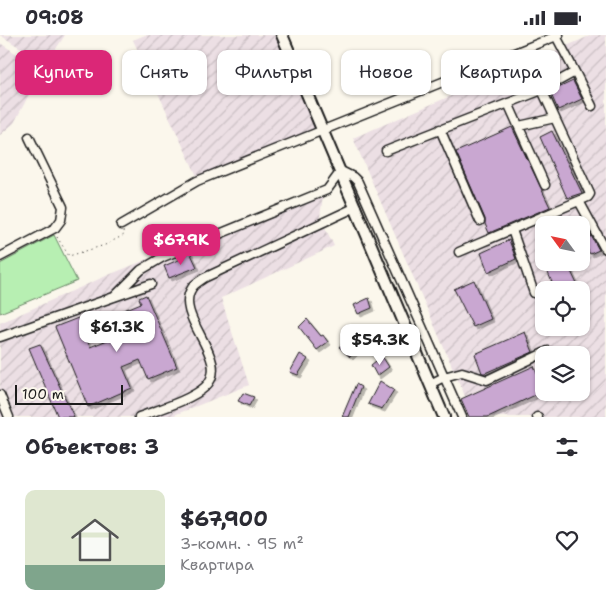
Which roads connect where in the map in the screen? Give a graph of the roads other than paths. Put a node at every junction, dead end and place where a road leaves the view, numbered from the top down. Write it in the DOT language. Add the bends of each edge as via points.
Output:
graph roads {
  1 [pos="282,35"];
  2 [pos="558,36"];
  3 [pos="575,72"];
  4 [pos="560,80"];
  5 [pos="527,95"];
  6 [pos="545,95"];
  7 [pos="508,103"];
  8 [pos="592,106"];
  9 [pos="555,118"];
  10 [pos="519,126"];
  11 [pos="440,129"];
  12 [pos="324,131"];
  13 [pos="29,137"];
  14 [pos="386,151"];
  15 [pos="341,171"];
  16 [pos="545,185"];
  17 [pos="579,201"];
  18 [pos="356,207"];
  19 [pos="480,221"];
  20 [pos="121,225"];
  21 [pos="512,230"];
  22 [pos="606,249"];
  23 [pos="459,252"];
  24 [pos="0,257"];
  25 [pos="151,284"];
  26 [pos="534,293"];
  27 [pos="114,297"];
  28 [pos="419,320"];
  29 [pos="406,326"];
  30 [pos="0,337"];
  31 [pos="535,357"];
  32 [pos="444,377"];
  33 [pos="430,384"];
  34 [pos="0,395"];
  35 [pos="6,415"];
  36 [pos="138,417"];
  37 [pos="444,417"];
  38 [pos="462,417"];
  1 -- 12 [label="main road"];
  2 -- 3 [label="street"];
  2 -- 12 [label="street"];
  3 -- 4 [label="street"];
  3 -- 8 [label="street"];
  5 -- 7 [label="street"];
  6 -- 9 [label="street"];
  7 -- 10 [label="street"];
  7 -- 11 [label="street"];
  9 -- 10 [label="street"];
  9 -- 17 [label="street" via="590,193"];
  10 -- 16 [label="street"];
  11 -- 14 [label="street"];
  11 -- 19 [label="street"];
  12 -- 15 [label="main road"];
  12 -- 20 [label="street" via="197,181"];
  13 -- 24 [label="street" via="63,207 62,220 52,230"];
  15 -- 18 [label="main road"];
  15 -- 27 [label="street" via="327,190 163,257 141,270"];
  15 -- 28 [label="street" via="358,182"];
  17 -- 21 [label="street"];
  17 -- 22 [label="street"];
  18 -- 29 [label="main road"];
  18 -- 36 [label="street" via="204,278 192,287 189,311 210,357 212,378 196,394"];
  21 -- 23 [label="street"];
  21 -- 26 [label="street"];
  25 -- 27 [label="street"];
  27 -- 30 [label="street"];
  28 -- 29 [label="street"];
  28 -- 32 [label="street"];
  29 -- 33 [label="main road"];
  31 -- 32 [label="street" via="487,380 462,372"];
  32 -- 33 [label="street"];
  32 -- 38 [label="street"];
  33 -- 37 [label="main road"];
  34 -- 35 [label="street"];
}
